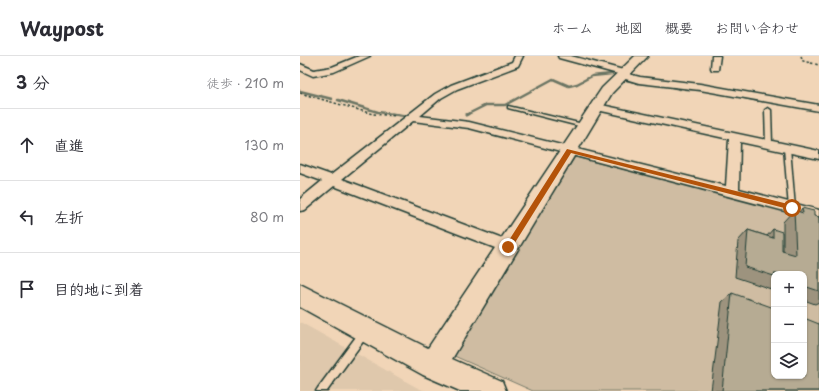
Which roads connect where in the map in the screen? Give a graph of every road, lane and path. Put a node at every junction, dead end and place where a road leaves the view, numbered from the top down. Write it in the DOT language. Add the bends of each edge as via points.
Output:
graph roads {
  1 [pos="366,56"];
  2 [pos="519,56"];
  3 [pos="562,56"];
  4 [pos="642,56"];
  5 [pos="716,56"];
  6 [pos="801,56"];
  7 [pos="819,65"];
  8 [pos="300,67"];
  9 [pos="715,68"];
  10 [pos="623,74"];
  11 [pos="300,93"];
  12 [pos="597,106"];
  13 [pos="510,108"];
  14 [pos="819,108"];
  15 [pos="768,110"];
  16 [pos="411,118"];
  17 [pos="585,126"];
  18 [pos="735,136"];
  19 [pos="769,144"];
  20 [pos="787,148"];
  21 [pos="569,151"];
  22 [pos="819,155"];
  23 [pos="300,168"];
  24 [pos="332,180"];
  25 [pos="732,192"];
  26 [pos="300,206"];
  27 [pos="792,208"];
  28 [pos="819,215"];
  29 [pos="508,247"];
  30 [pos="300,295"];
  31 [pos="367,330"];
  32 [pos="433,365"];
  33 [pos="321,391"];
  34 [pos="492,391"];
  1 -- 8 [label="street" via="334,69 313,74"];
  2 -- 16 [label="street" via="516,64 454,87 438,96"];
  3 -- 10 [label="street"];
  4 -- 10 [label="street"];
  5 -- 9 [label="street"];
  6 -- 7 [label="path" via="803,61"];
  10 -- 12 [label="street"];
  10 -- 14 [label="street" via="639,80 700,87"];
  11 -- 16 [label="path" via="373,114"];
  12 -- 17 [label="street"];
  12 -- 18 [label="street"];
  13 -- 17 [label="lane"];
  15 -- 19 [label="lane"];
  16 -- 21 [label="street" via="469,125"];
  16 -- 24 [label="street"];
  17 -- 21 [label="street"];
  18 -- 19 [label="street"];
  18 -- 25 [label="street"];
  19 -- 20 [label="street"];
  20 -- 22 [label="street"];
  20 -- 27 [label="lane"];
  21 -- 25 [label="street"];
  21 -- 29 [label="street"];
  23 -- 24 [label="street"];
  24 -- 26 [label="street"];
  24 -- 29 [label="street"];
  25 -- 27 [label="street"];
  27 -- 28 [label="street"];
  29 -- 32 [label="street"];
  30 -- 31 [label="street"];
  31 -- 32 [label="street"];
  31 -- 33 [label="lane"];
  32 -- 34 [label="street"];
}
